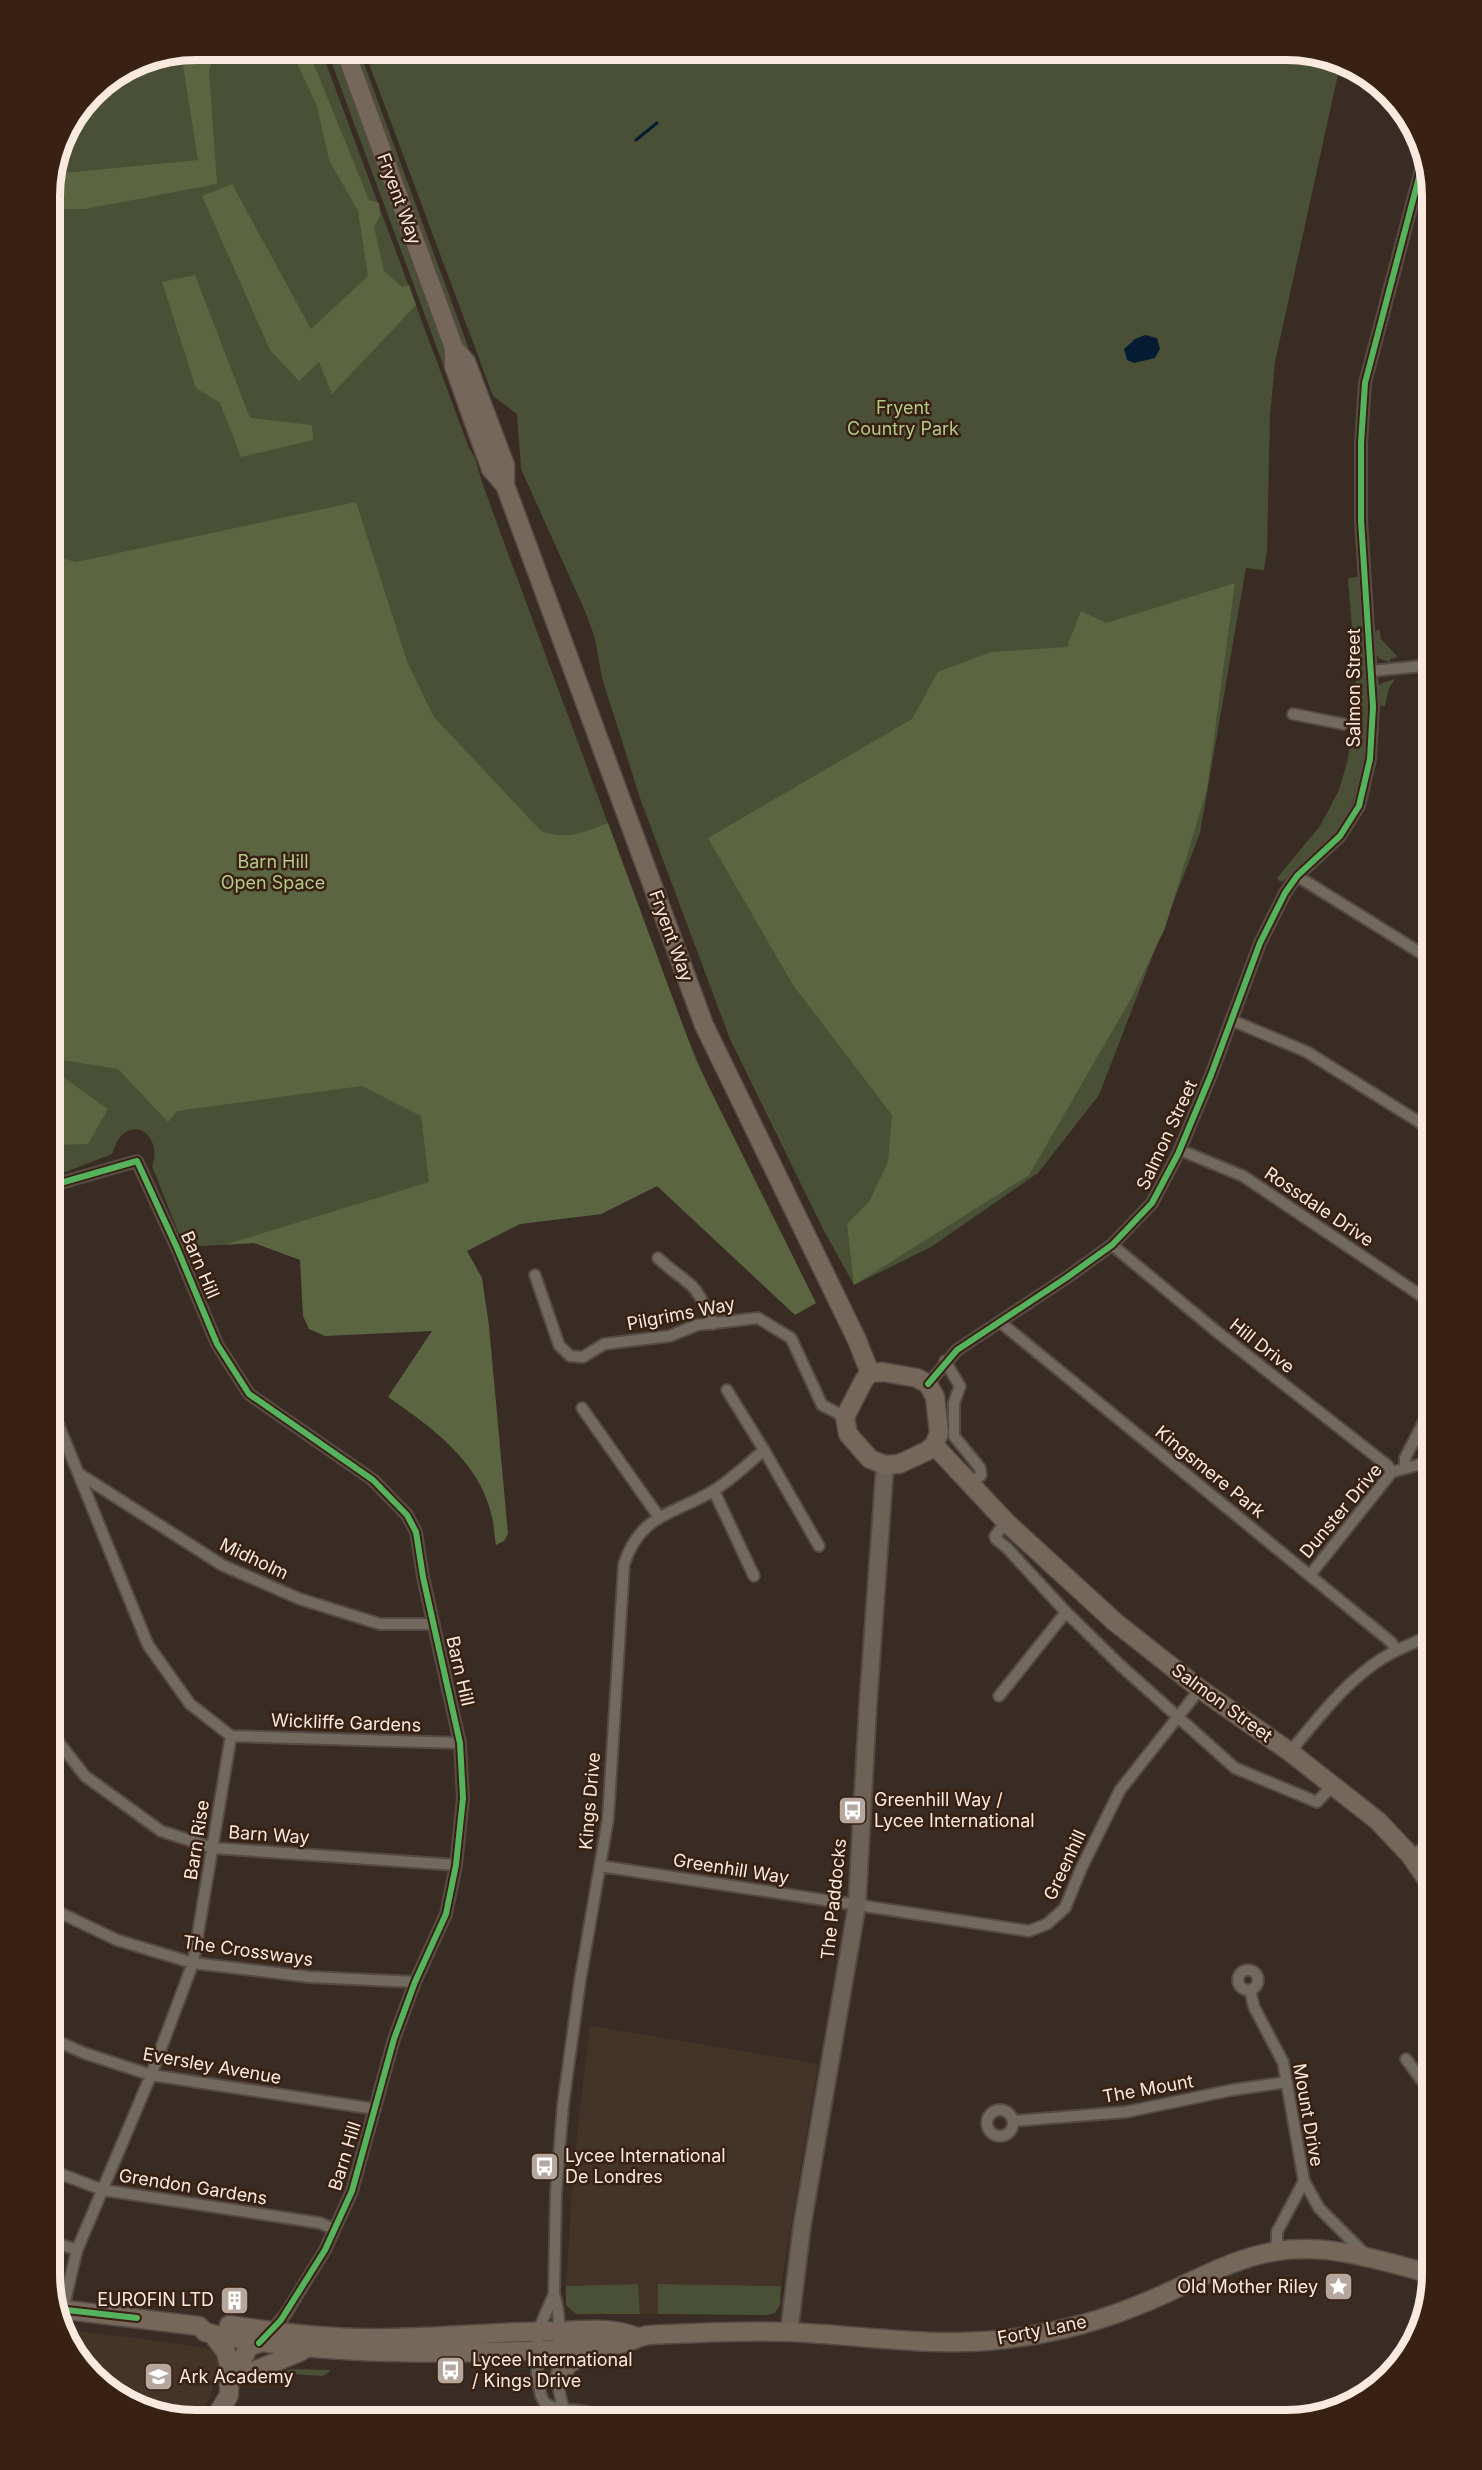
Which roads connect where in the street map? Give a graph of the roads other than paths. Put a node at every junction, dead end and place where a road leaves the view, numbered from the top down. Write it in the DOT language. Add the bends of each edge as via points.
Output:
graph roads {
  1 [pos="349,60"];
  2 [pos="1420,174"];
  3 [pos="1422,666"];
  4 [pos="1371,671"];
  5 [pos="1293,714"];
  6 [pos="1343,724"];
  7 [pos="1297,876"];
  8 [pos="1422,954"];
  9 [pos="1231,1020"];
  10 [pos="1422,1124"];
  11 [pos="1180,1150"];
  12 [pos="60,1183"];
  13 [pos="1112,1245"];
  14 [pos="658,1258"];
  15 [pos="535,1275"];
  16 [pos="1422,1297"];
  17 [pos="1000,1322"];
  18 [pos="712,1324"];
  19 [pos="945,1361"];
  20 [pos="870,1373"];
  21 [pos="928,1384"];
  22 [pos="727,1390"];
  23 [pos="582,1408"];
  24 [pos="845,1417"];
  25 [pos="1422,1425"];
  26 [pos="60,1429"];
  27 [pos="934,1445"];
  28 [pos="764,1450"];
  29 [pos="1422,1463"];
  30 [pos="885,1465"];
  31 [pos="1405,1467"];
  32 [pos="1392,1472"];
  33 [pos="78,1473"];
  34 [pos="971,1483"];
  35 [pos="714,1491"];
  36 [pos="659,1517"];
  37 [pos="1006,1522"];
  38 [pos="819,1546"];
  39 [pos="754,1575"];
  40 [pos="1310,1575"];
  41 [pos="1066,1612"];
  42 [pos="434,1624"];
  43 [pos="1422,1639"];
  44 [pos="1396,1650"];
  45 [pos="1200,1689"];
  46 [pos="999,1696"];
  47 [pos="1179,1718"];
  48 [pos="231,1736"];
  49 [pos="460,1743"];
  50 [pos="60,1744"];
  51 [pos="1290,1752"];
  52 [pos="1332,1785"];
  53 [pos="213,1848"];
  54 [pos="1422,1850"];
  55 [pos="1410,1855"];
  56 [pos="456,1865"];
  57 [pos="600,1866"];
  58 [pos="1422,1872"];
  59 [pos="857,1905"];
  60 [pos="60,1913"];
  61 [pos="193,1963"];
  62 [pos="415,1982"];
  63 [pos="1250,1990"];
  64 [pos="60,2042"];
  65 [pos="1406,2059"];
  66 [pos="151,2075"];
  67 [pos="1422,2081"];
  68 [pos="1287,2082"];
  69 [pos="375,2109"];
  70 [pos="1013,2121"];
  71 [pos="60,2174"];
  72 [pos="1304,2181"];
  73 [pos="103,2190"];
  74 [pos="334,2229"];
  75 [pos="60,2244"];
  76 [pos="77,2250"];
  77 [pos="1277,2251"];
  78 [pos="1368,2257"];
  79 [pos="1422,2271"];
  80 [pos="554,2294"];
  81 [pos="63,2299"];
  82 [pos="65,2310"];
  83 [pos="206,2330"];
  84 [pos="538,2331"];
  85 [pos="560,2331"];
  86 [pos="789,2332"];
  87 [pos="265,2337"];
  88 [pos="636,2337"];
  89 [pos="602,2345"];
  90 [pos="312,2348"];
  91 [pos="558,2349"];
  92 [pos="537,2350"];
  93 [pos="557,2380"];
  94 [pos="237,2382"];
  95 [pos="564,2408"];
  96 [pos="220,2410"];
  97 [pos="575,2410"];
  1 -- 20 [label="main road, Fryent Way" via="454,348 466,362 505,465 505,485 704,1025"];
  2 -- 4 [label="street, Salmon Street" via="1365,383 1361,520"];
  3 -- 4 [label="street"];
  4 -- 7 [label="street, Salmon Street" via="1370,759 1359,806 1340,836"];
  5 -- 6 [label="street"];
  7 -- 8 [label="street"];
  7 -- 9 [label="street, Salmon Street" via="1260,943"];
  9 -- 10 [label="street" via="1307,1052"];
  9 -- 11 [label="street, Salmon Street"];
  11 -- 13 [label="street, Salmon Street" via="1152,1203"];
  11 -- 16 [label="street, Rossdale Drive" via="1243,1176"];
  12 -- 42 [label="street, Barn Hill" via="137,1161 217,1344 249,1394 374,1480 407,1515 416,1532"];
  13 -- 17 [label="street, Salmon Street"];
  13 -- 32 [label="street, Hill Drive"];
  14 -- 18 [label="street" via="692,1286"];
  15 -- 18 [label="street, Pilgrims Way" via="559,1345 570,1356 583,1357 604,1344 670,1336 697,1325"];
  17 -- 19 [label="street, Salmon Street"];
  17 -- 40 [label="street, Kingsmere Park"];
  18 -- 24 [label="street, Pilgrims Way" via="758,1318 791,1338 822,1405"];
  19 -- 21 [label="street, Salmon Street"];
  19 -- 34 [label="street" via="960,1386 954,1403 954,1436 980,1468 981,1475"];
  20 -- 21 [label="main road" via="917,1378"];
  20 -- 24 [label="main road"];
  21 -- 27 [label="main road" via="935,1397 939,1433"];
  22 -- 28 [label="street"];
  23 -- 36 [label="street"];
  24 -- 30 [label="main road" via="848,1434 870,1459"];
  25 -- 31 [label="street" via="1405,1458"];
  26 -- 33 [label="street"];
  27 -- 30 [label="main road" via="899,1464"];
  27 -- 34 [label="main road, Salmon Street"];
  28 -- 35 [label="street, Kings Drive"];
  28 -- 38 [label="street"];
  29 -- 31 [label="street, Dunster Drive"];
  30 -- 59 [label="street, The Paddocks"];
  31 -- 32 [label="street, Dunster Drive"];
  32 -- 40 [label="street, Dunster Drive"];
  33 -- 42 [label="street, Midholm" via="222,1565 300,1599 380,1624"];
  33 -- 48 [label="street" via="148,1645 190,1704"];
  34 -- 37 [label="main road, Salmon Street"];
  35 -- 36 [label="street, Kings Drive"];
  35 -- 39 [label="street"];
  36 -- 57 [label="street, Kings Drive" via="633,1541 624,1564 608,1819"];
  37 -- 41 [label="street, Salmon Street" via="996,1539"];
  37 -- 45 [label="main road, Salmon Street" via="1115,1622"];
  40 -- 44 [label="street, Kingsmere Park"];
  41 -- 46 [label="street"];
  41 -- 47 [label="street, Salmon Street"];
  42 -- 49 [label="street, Barn Hill"];
  43 -- 44 [label="street"];
  44 -- 51 [label="street" via="1370,1666 1345,1689"];
  45 -- 47 [label="street, Greenhill"];
  45 -- 51 [label="main road, Salmon Street"];
  47 -- 52 [label="street, Salmon Street" via="1235,1768 1317,1802"];
  47 -- 59 [label="street, Greenhill" via="1120,1790 1065,1908 1047,1924 1020,1932"];
  48 -- 49 [label="street, Wickliffe Gardens"];
  48 -- 53 [label="street, Barn Rise"];
  49 -- 56 [label="street, Barn Hill" via="463,1798"];
  50 -- 53 [label="street, Barn Way" via="86,1776 160,1831"];
  51 -- 52 [label="main road, Salmon Street"];
  52 -- 55 [label="main road, Salmon Street" via="1378,1821"];
  53 -- 56 [label="street, Barn Way"];
  53 -- 61 [label="street, Barn Rise"];
  54 -- 55 [label="street"];
  55 -- 58 [label="main road, Salmon Street"];
  56 -- 62 [label="street, Barn Hill" via="446,1914"];
  57 -- 59 [label="street, Greenhill Way"];
  57 -- 80 [label="street, Kings Drive" via="563,2105"];
  59 -- 86 [label="street, The Paddocks" via="802,2226"];
  60 -- 61 [label="street, The Crossways" via="117,1940"];
  61 -- 62 [label="street, The Crossways" via="310,1977"];
  61 -- 66 [label="street, Barn Rise"];
  62 -- 69 [label="street, Barn Hill"];
  63 -- 68 [label="street, Mount Drive" via="1254,2007 1283,2062"];
  64 -- 66 [label="street, Eversley Avenue"];
  65 -- 67 [label="street"];
  66 -- 69 [label="street, Eversley Avenue"];
  66 -- 73 [label="street, Barn Rise"];
  68 -- 70 [label="street, The Mount" via="1126,2112"];
  68 -- 72 [label="street, Mount Drive"];
  69 -- 74 [label="street, Barn Hill" via="352,2191"];
  71 -- 73 [label="street, Grendon Gardens"];
  72 -- 77 [label="street, Mount Drive" via="1277,2232"];
  72 -- 78 [label="street, Mount Drive" via="1318,2208"];
  73 -- 74 [label="street, Grendon Gardens" via="320,2223"];
  73 -- 76 [label="street, Barn Rise"];
  74 -- 87 [label="street, Barn Hill" via="285,2315"];
  75 -- 76 [label="street"];
  76 -- 81 [label="street, Barn Rise"];
  77 -- 78 [label="main road, Forty Lane" via="1328,2250"];
  77 -- 86 [label="main road, Forty Lane" via="1246,2259 1103,2318 1036,2335 934,2343"];
  78 -- 79 [label="main road, Forty Lane"];
  80 -- 84 [label="street"];
  80 -- 85 [label="street"];
  82 -- 83 [label="main road"];
  83 -- 87 [label="main road"];
  83 -- 94 [label="main road" via="226,2352"];
  84 -- 85 [label="main road"];
  84 -- 87 [label="main road" via="390,2338"];
  84 -- 92 [label="street"];
  85 -- 88 [label="main road" via="621,2330"];
  85 -- 91 [label="street"];
  86 -- 88 [label="main road, Forty Lane"];
  87 -- 90 [label="main road"];
  87 -- 94 [label="main road" via="249,2347"];
  88 -- 89 [label="main road" via="621,2344"];
  89 -- 91 [label="main road"];
  89 -- 93 [label="main road" via="570,2363"];
  90 -- 92 [label="main road" via="372,2352"];
  90 -- 94 [label="main road" via="286,2356"];
  91 -- 92 [label="main road"];
  91 -- 93 [label="street"];
  92 -- 95 [label="street" via="543,2399 552,2407"];
  93 -- 95 [label="street"];
  94 -- 96 [label="main road"];
  95 -- 97 [label="street"];
}
